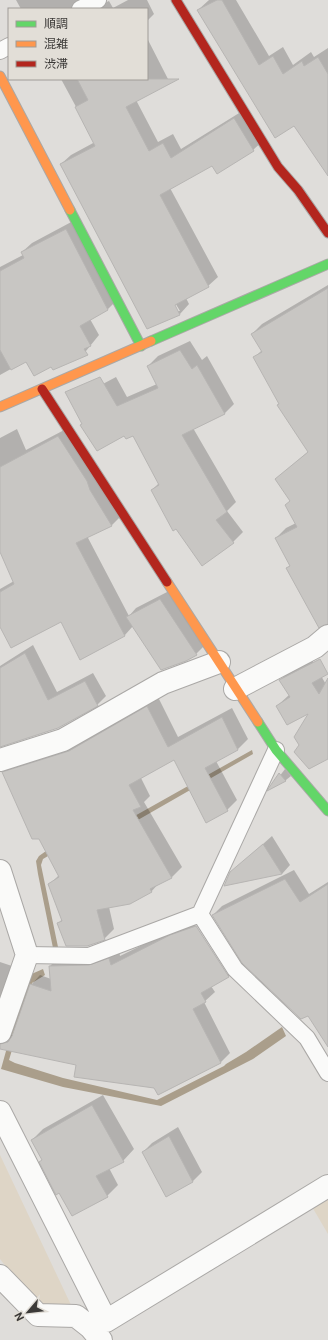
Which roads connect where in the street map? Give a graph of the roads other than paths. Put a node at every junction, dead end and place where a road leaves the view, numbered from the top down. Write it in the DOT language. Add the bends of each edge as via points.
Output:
graph roads {
  1 [pos="98,0"];
  2 [pos="176,0"];
  3 [pos="82,8"];
  4 [pos="0,76"];
  5 [pos="328,233"];
  6 [pos="328,264"];
  7 [pos="141,346"];
  8 [pos="42,389"];
  9 [pos="0,407"];
  10 [pos="328,636"];
  11 [pos="219,662"];
  12 [pos="236,689"];
  13 [pos="276,750"];
  14 [pos="0,760"];
  15 [pos="328,812"];
  16 [pos="0,871"];
  17 [pos="200,914"];
  18 [pos="27,954"];
  19 [pos="0,1032"];
  20 [pos="328,1073"];
  21 [pos="0,1112"];
  22 [pos="328,1186"];
  23 [pos="0,1276"];
  24 [pos="99,1329"];
  1 -- 3 [label="lane"];
  2 -- 5 [label="street" via="278,167 298,190"];
  4 -- 7 [label="street"];
  6 -- 7 [label="street"];
  7 -- 8 [label="street"];
  8 -- 9 [label="street"];
  8 -- 11 [label="street"];
  10 -- 12 [label="street" via="315,646"];
  11 -- 12 [label="street"];
  11 -- 14 [label="street" via="163,683 64,740"];
  12 -- 13 [label="street"];
  13 -- 15 [label="street"];
  13 -- 17 [label="lane"];
  16 -- 18 [label="street"];
  17 -- 18 [label="lane" via="89,956"];
  17 -- 20 [label="lane" via="235,969 307,1038"];
  18 -- 19 [label="street"];
  21 -- 24 [label="street"];
  22 -- 24 [label="street"];
  23 -- 24 [label="street" via="38,1315 76,1316"];
}
